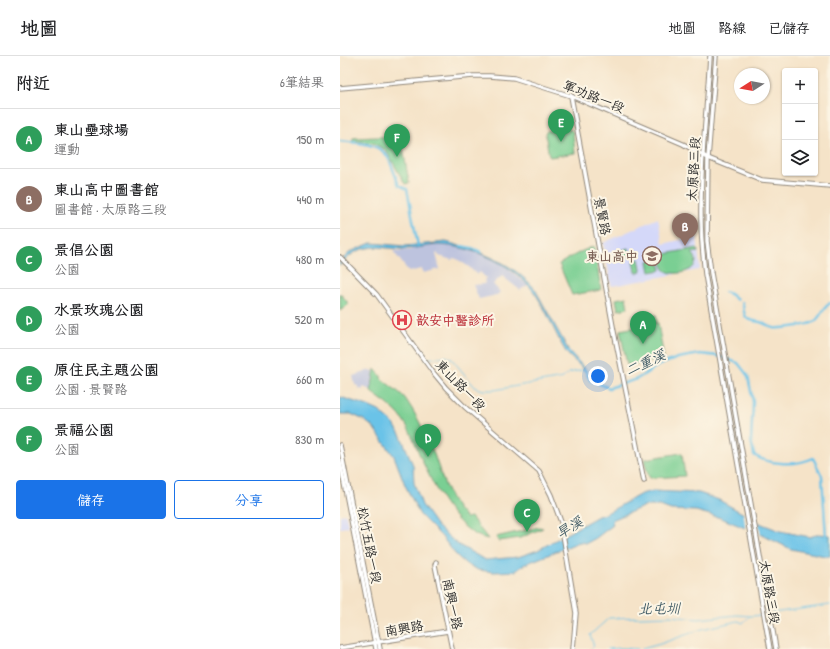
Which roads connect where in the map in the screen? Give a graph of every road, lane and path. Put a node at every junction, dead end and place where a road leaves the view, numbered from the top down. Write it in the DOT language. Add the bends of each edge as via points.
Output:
graph roads {
  1 [pos="710,56"];
  2 [pos="716,56"];
  3 [pos="340,88"];
  4 [pos="571,96"];
  5 [pos="703,155"];
  6 [pos="708,158"];
  7 [pos="830,186"];
  8 [pos="340,257"];
  9 [pos="340,445"];
  10 [pos="340,462"];
  11 [pos="644,481"];
  12 [pos="436,562"];
  13 [pos="448,631"];
  14 [pos="377,643"];
  15 [pos="340,648"];
  16 [pos="376,649"];
  17 [pos="380,649"];
  18 [pos="452,649"];
  19 [pos="573,649"];
  20 [pos="770,649"];
  21 [pos="776,649"];
  1 -- 5 [label="main road, 太原路三段"];
  2 -- 6 [label="main road, 太原路三段"];
  3 -- 4 [label="main road, 軍功路一段" via="490,76 514,78"];
  4 -- 5 [label="main road, 軍功路一段"];
  4 -- 11 [label="main road, 景賢路"];
  5 -- 6 [label="main road, 軍功路一段"];
  5 -- 20 [label="main road, 太原路三段" via="701,234 705,274"];
  6 -- 7 [label="main road, 軍功路一段" via="762,180"];
  6 -- 21 [label="main road, 太原路三段" via="710,273"];
  8 -- 19 [label="main road, 東山路一段" via="377,295 446,388 539,471 562,526 576,613"];
  9 -- 14 [label="main road, 松竹五路一段"];
  10 -- 14 [label="main road, 松竹五路一段"];
  12 -- 13 [label="main road, 南興一路" via="434,565"];
  13 -- 14 [label="main road, 南興路"];
  13 -- 18 [label="main road, 南興一路"];
  14 -- 15 [label="main road, 南興路"];
  14 -- 16 [label="main road, 松竹五路一段"];
  14 -- 17 [label="main road, 松竹五路一段"];
}
